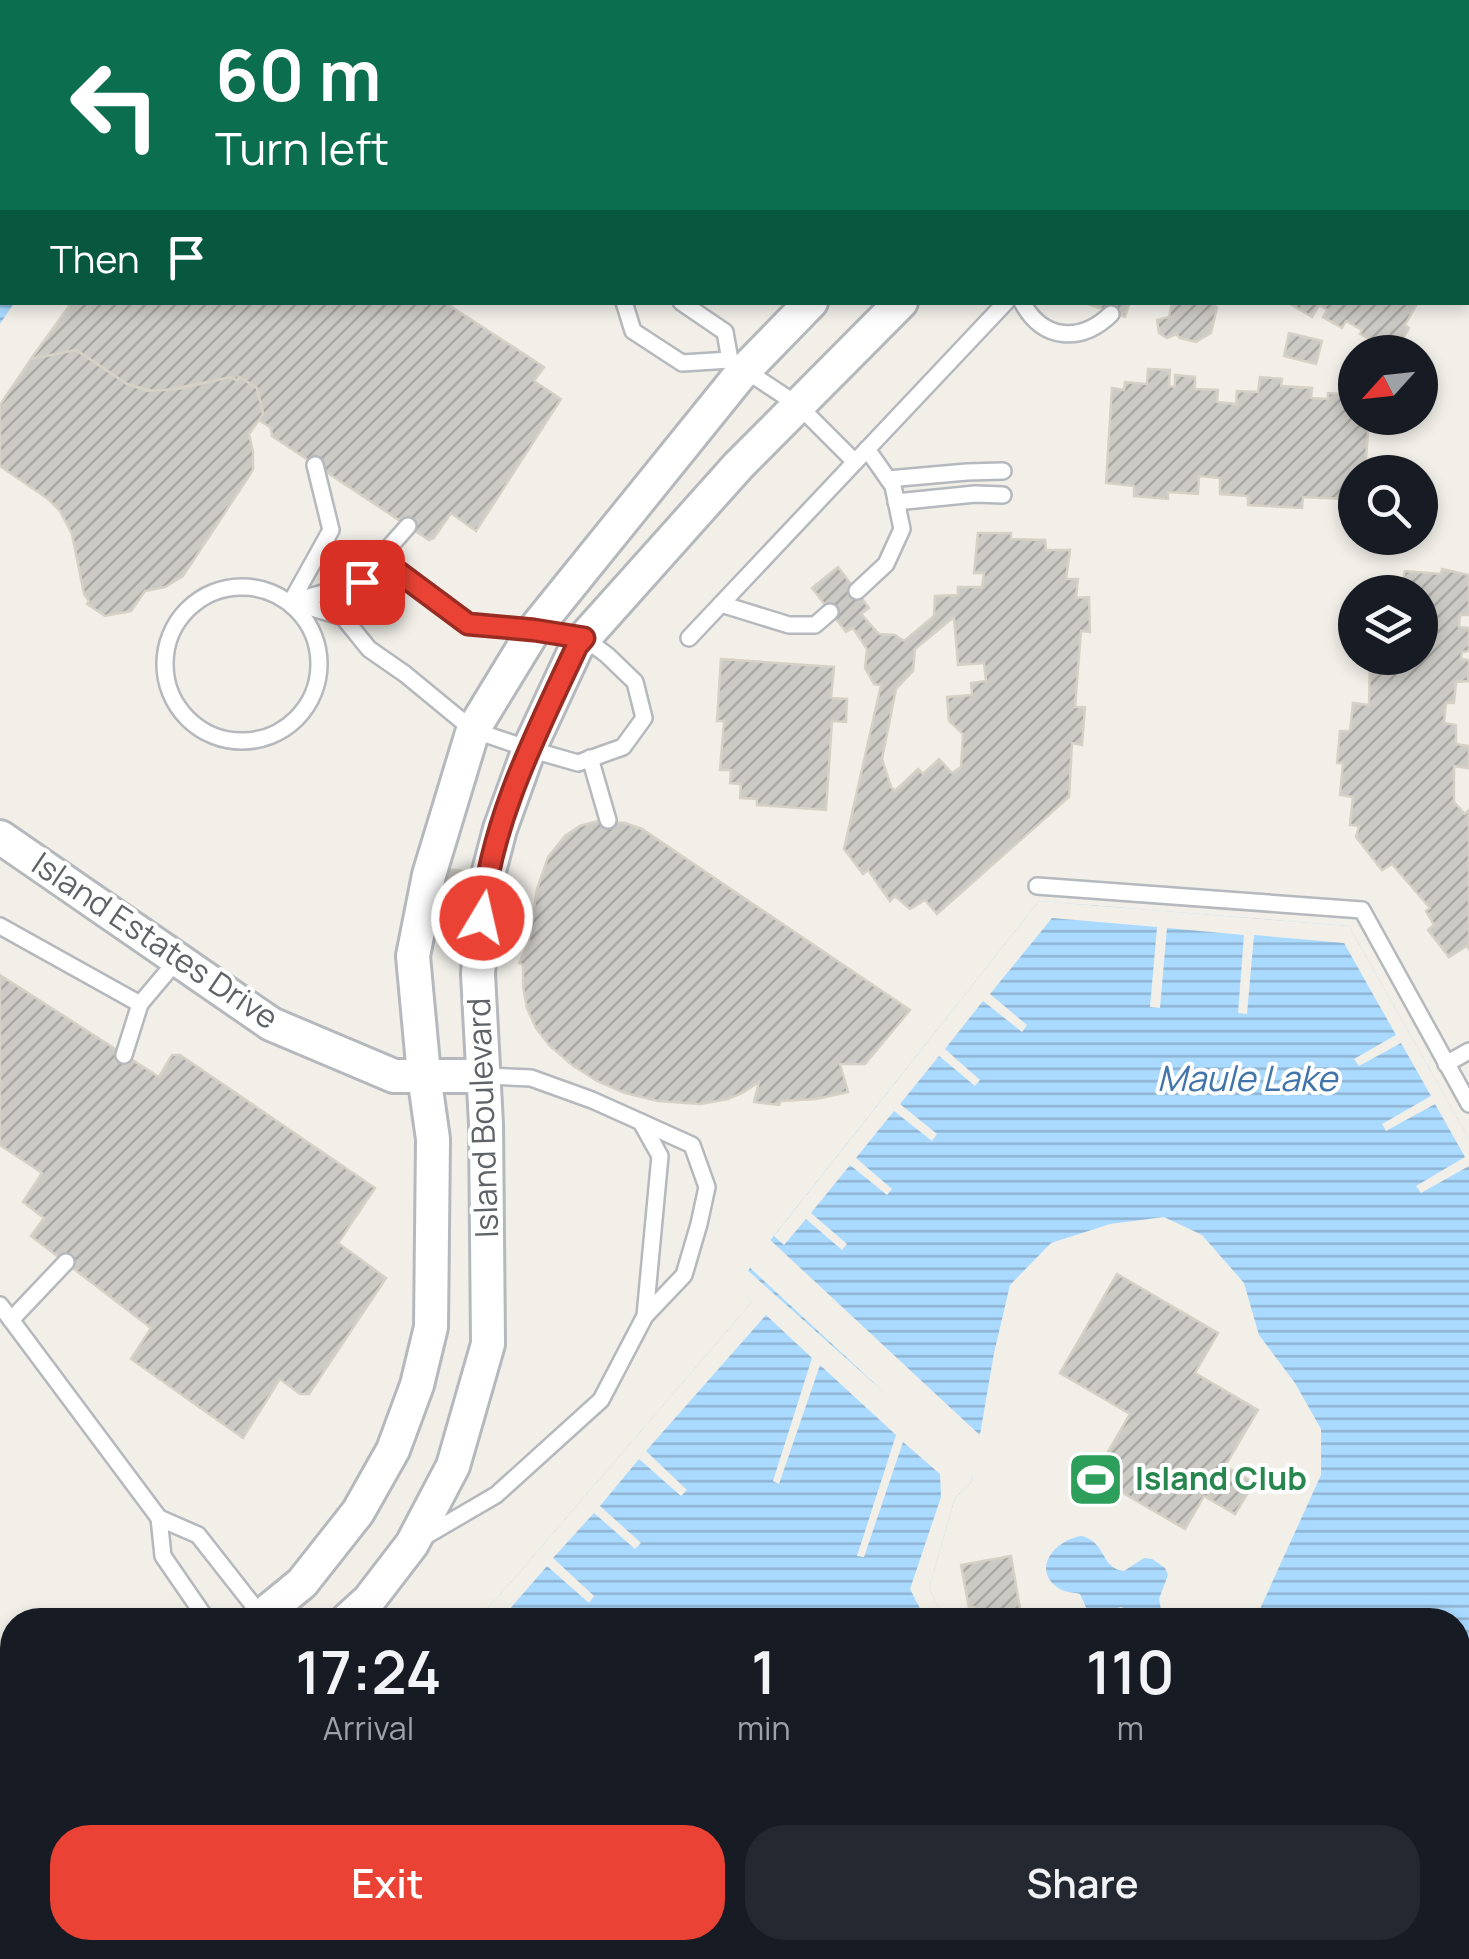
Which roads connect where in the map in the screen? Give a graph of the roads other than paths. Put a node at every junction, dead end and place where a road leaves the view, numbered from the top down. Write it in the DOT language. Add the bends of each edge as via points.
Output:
graph roads {
  1 [pos="625,305"];
  2 [pos="686,305"];
  3 [pos="807,305"];
  4 [pos="897,305"];
  5 [pos="1003,305"];
  6 [pos="1024,305"];
  7 [pos="1111,314"];
  8 [pos="737,365"];
  9 [pos="798,404"];
  10 [pos="867,449"];
  11 [pos="855,462"];
  12 [pos="315,465"];
  13 [pos="1003,472"];
  14 [pos="888,480"];
  15 [pos="1003,495"];
  16 [pos="896,502"];
  17 [pos="408,526"];
  18 [pos="857,591"];
  19 [pos="291,602"];
  20 [pos="721,604"];
  21 [pos="830,612"];
  22 [pos="534,630"];
  23 [pos="584,638"];
  24 [pos="689,638"];
  25 [pos="473,730"];
  26 [pos="529,750"];
  27 [pos="590,758"];
  28 [pos="608,820"];
  29 [pos="0,837"];
  30 [pos="1038,886"];
  31 [pos="0,926"];
  32 [pos="178,960"];
  33 [pos="140,1004"];
  34 [pos="1469,1051"];
  35 [pos="124,1055"];
  36 [pos="1446,1064"];
  37 [pos="424,1075"];
  38 [pos="484,1076"];
  39 [pos="1469,1104"];
  40 [pos="641,1122"];
  41 [pos="66,1262"];
  42 [pos="0,1304"];
  43 [pos="645,1316"];
  44 [pos="11,1320"];
  45 [pos="159,1518"];
  46 [pos="412,1544"];
  47 [pos="198,1608"];
  48 [pos="253,1608"];
  49 [pos="274,1608"];
  50 [pos="360,1608"];
  1 -- 8 [label="lane" via="633,330 682,363"];
  2 -- 8 [label="lane" via="725,332"];
  3 -- 8 [label="street, Island Boulevard"];
  4 -- 9 [label="street, Island Boulevard"];
  5 -- 10 [label="lane"];
  6 -- 7 [label="lane" via="1034,320 1066,334 1099,326"];
  8 -- 9 [label="lane"];
  8 -- 22 [label="street, Island Boulevard"];
  9 -- 11 [label="lane"];
  9 -- 23 [label="street, Island Boulevard"];
  10 -- 11 [label="lane"];
  10 -- 14 [label="lane"];
  11 -- 20 [label="lane"];
  12 -- 19 [label="lane" via="332,530"];
  13 -- 14 [label="lane"];
  14 -- 16 [label="lane"];
  15 -- 16 [label="lane"];
  16 -- 18 [label="lane" via="902,529 886,564"];
  17 -- 19 [label="lane" via="378,560"];
  19 -- 19 [label="lane" via="258,588 222,588 181,614 164,660 177,706 194,725 238,742 285,729 303,712 315,691 319,655 307,621"];
  19 -- 22 [label="lane" via="398,572 468,624"];
  19 -- 25 [label="lane" via="343,617 369,649"];
  20 -- 21 [label="lane" via="788,625 814,625"];
  20 -- 24 [label="lane"];
  22 -- 23 [label="lane"];
  22 -- 25 [label="street, Island Boulevard"];
  23 -- 26 [label="street, Island Boulevard"];
  23 -- 27 [label="lane" via="635,682 644,718 623,747"];
  25 -- 26 [label="lane"];
  25 -- 37 [label="street, Island Boulevard" via="429,876 413,956"];
  26 -- 27 [label="lane" via="578,763"];
  26 -- 38 [label="street, Island Boulevard" via="484,890 478,974"];
  27 -- 28 [label="lane"];
  29 -- 32 [label="street, Island Estates Drive"];
  30 -- 36 [label="lane" via="1362,910"];
  31 -- 33 [label="lane"];
  32 -- 33 [label="lane"];
  32 -- 37 [label="street, Island Estates Drive" via="271,1024 394,1076"];
  33 -- 35 [label="lane"];
  34 -- 36 [label="lane"];
  36 -- 39 [label="lane"];
  37 -- 38 [label="street, Island Estates Drive"];
  37 -- 49 [label="street, Island Boulevard" via="433,1139 432,1327 417,1385 393,1450 358,1512"];
  38 -- 40 [label="lane" via="531,1078"];
  38 -- 46 [label="street, Island Boulevard" via="488,1344 453,1466"];
  40 -- 43 [label="lane" via="660,1156"];
  40 -- 43 [label="lane" via="692,1144 707,1186 684,1275"];
  41 -- 44 [label="lane"];
  42 -- 44 [label="lane"];
  43 -- 46 [label="lane" via="601,1400 496,1495"];
  44 -- 45 [label="lane"];
  45 -- 47 [label="lane" via="163,1556"];
  45 -- 48 [label="lane" via="198,1535"];
  46 -- 50 [label="street, Island Boulevard"];
}
